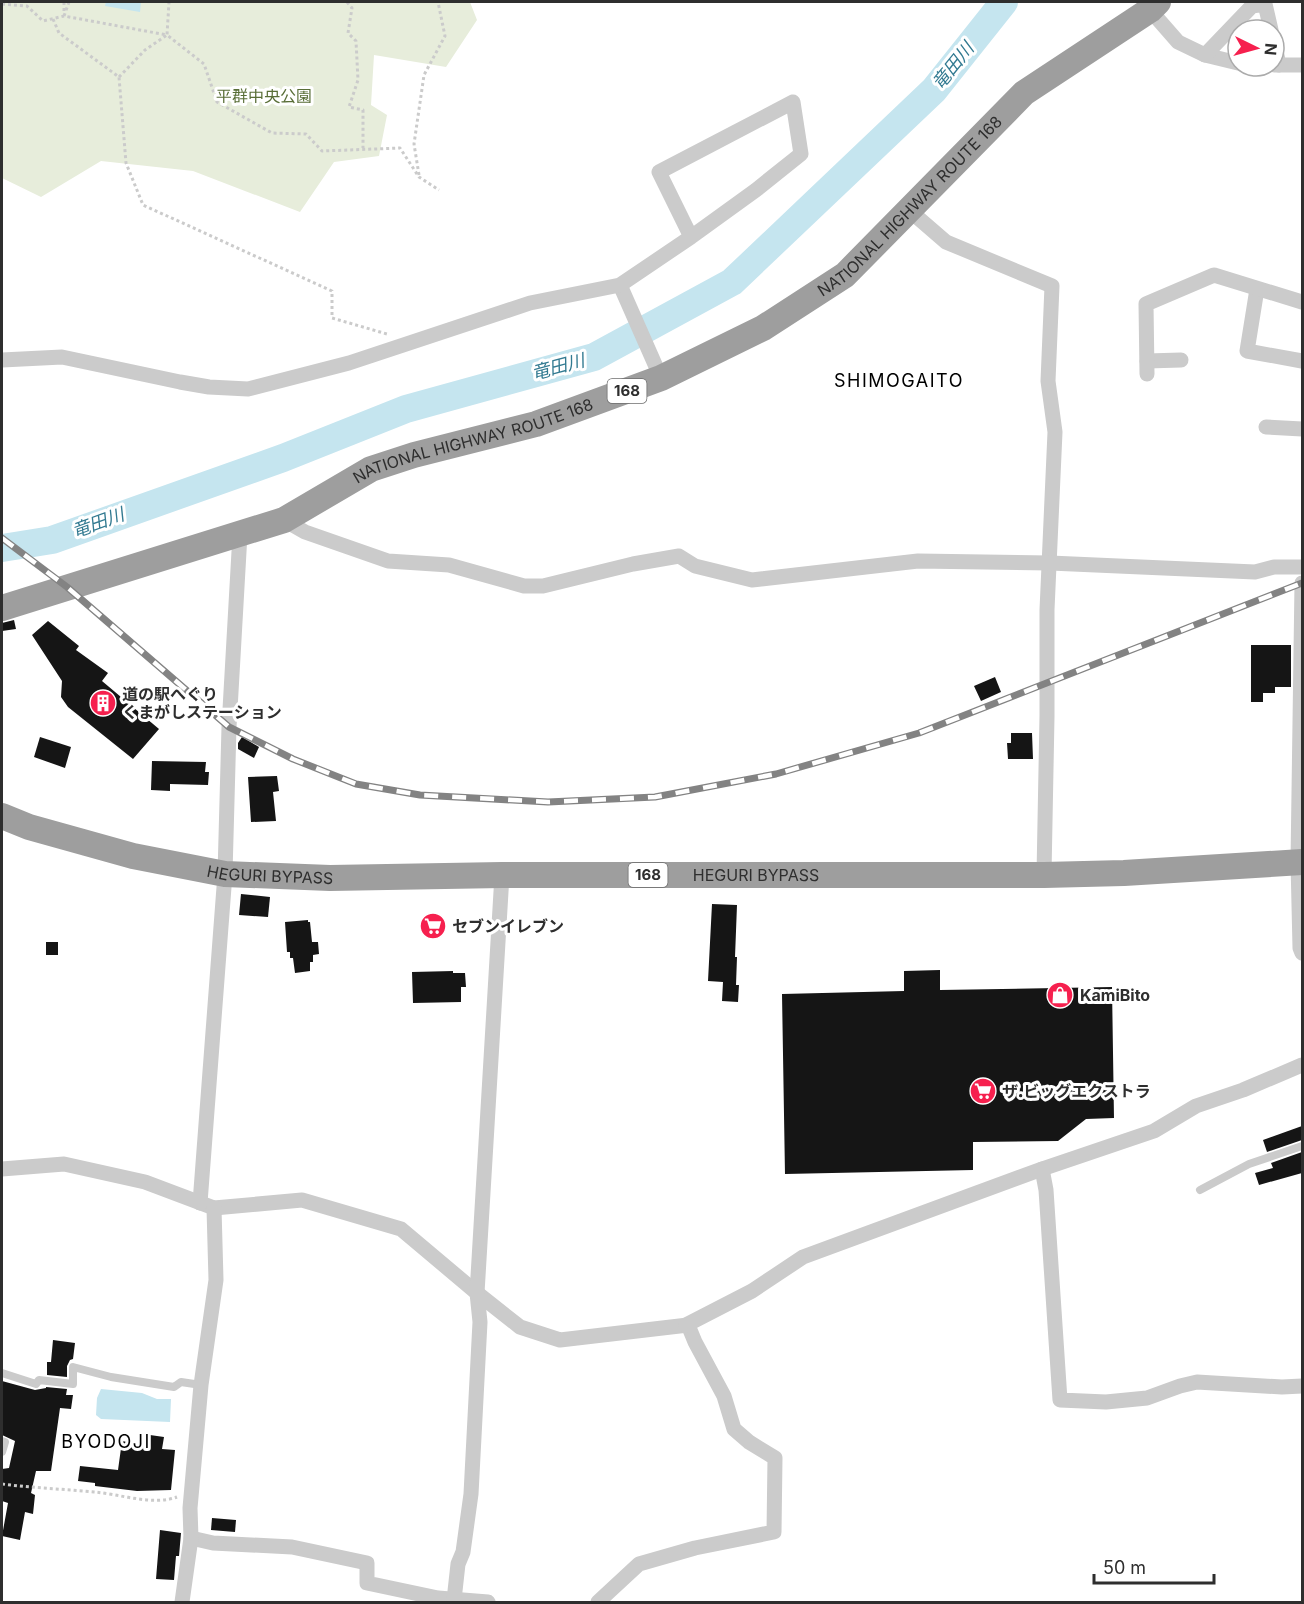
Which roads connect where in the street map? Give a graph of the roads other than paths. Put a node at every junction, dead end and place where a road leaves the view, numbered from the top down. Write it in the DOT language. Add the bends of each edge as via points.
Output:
graph roads {
  1 [pos="1154,6"];
  2 [pos="1240,18"];
  3 [pos="1269,18"];
  4 [pos="1226,33"];
  5 [pos="1205,55"];
  6 [pos="1226,60"];
  7 [pos="1286,65"];
  8 [pos="1302,65"];
  9 [pos="909,210"];
  10 [pos="692,237"];
  11 [pos="620,285"];
  12 [pos="1257,289"];
  13 [pos="1302,302"];
  14 [pos="2,360"];
  15 [pos="1181,360"];
  16 [pos="1302,361"];
  17 [pos="661,378"];
  18 [pos="1266,427"];
  19 [pos="1302,429"];
  20 [pos="285,520"];
  21 [pos="240,534"];
  22 [pos="1050,562"];
  23 [pos="1302,567"];
  24 [pos="1302,583"];
  25 [pos="2,608"];
  26 [pos="1302,644"];
  27 [pos="2,816"];
  28 [pos="1300,862"];
  29 [pos="225,874"];
  30 [pos="502,875"];
  31 [pos="1044,875"];
  32 [pos="1302,953"];
  33 [pos="1302,1065"];
  34 [pos="1302,1146"];
  35 [pos="2,1169"];
  36 [pos="1042,1169"];
  37 [pos="1200,1190"];
  38 [pos="207,1205"];
  39 [pos="477,1293"];
  40 [pos="686,1325"];
  41 [pos="2,1373"];
  42 [pos="201,1385"];
  43 [pos="1302,1386"];
  44 [pos="2,1441"];
  45 [pos="2,1452"];
  46 [pos="191,1538"];
  47 [pos="454,1600"];
  48 [pos="182,1602"];
  49 [pos="488,1602"];
  50 [pos="598,1602"];
  1 -- 5 [label="street" via="1178,42"];
  1 -- 9 [label="highway, NATIONAL HIGHWAY ROUTE 168 / 168" via="1024,93"];
  2 -- 3 [label="street" via="1252,6 1266,4"];
  4 -- 5 [label="street"];
  5 -- 6 [label="street"];
  7 -- 8 [label="street"];
  9 -- 17 [label="highway, NATIONAL HIGHWAY ROUTE 168 / 168" via="845,275 763,328"];
  9 -- 22 [label="street" via="946,242 1052,286 1048,381 1055,432"];
  10 -- 10 [label="street" via="801,154 793,102 659,172"];
  10 -- 11 [label="street"];
  11 -- 14 [label="street" via="530,303 349,363 248,390 180,382 62,357"];
  11 -- 17 [label="street"];
  12 -- 13 [label="street"];
  12 -- 15 [label="street" via="1214,275 1146,304 1147,367"];
  12 -- 16 [label="street" via="1247,351"];
  17 -- 20 [label="highway, NATIONAL HIGHWAY ROUTE 168 / 168" via="536,424 371,469"];
  18 -- 19 [label="street"];
  20 -- 21 [label="highway, NATIONAL HIGHWAY ROUTE 168 / 168"];
  20 -- 22 [label="street" via="305,532 388,561 449,565 524,586 543,586 679,556 695,566 752,580 918,561"];
  21 -- 25 [label="highway, NATIONAL HIGHWAY ROUTE 168 / 168"];
  21 -- 29 [label="street"];
  22 -- 23 [label="street" via="1256,572 1274,567"];
  22 -- 31 [label="street"];
  24 -- 26 [label="street"];
  26 -- 28 [label="street"];
  27 -- 29 [label="highway, HEGURI BYPASS / 168" via="132,856"];
  28 -- 31 [label="highway, HEGURI BYPASS / 168"];
  28 -- 32 [label="street"];
  29 -- 30 [label="highway, HEGURI BYPASS / 168" via="330,878"];
  29 -- 38 [label="street"];
  30 -- 31 [label="highway, HEGURI BYPASS / 168"];
  30 -- 39 [label="street"];
  33 -- 36 [label="street" via="1196,1106 1154,1131"];
  34 -- 37 [label="lane" via="1249,1164"];
  35 -- 38 [label="street" via="64,1164 145,1182"];
  36 -- 40 [label="street" via="803,1257 752,1291"];
  36 -- 43 [label="street" via="1060,1400 1106,1402 1147,1398 1197,1382"];
  38 -- 39 [label="street" via="302,1200 401,1229"];
  38 -- 42 [label="street" via="216,1280"];
  39 -- 40 [label="street" via="520,1327 560,1340"];
  39 -- 47 [label="street" via="480,1322 471,1494"];
  40 -- 50 [label="street" via="724,1396 734,1429 775,1458 774,1532 639,1564"];
  41 -- 42 [label="lane" via="36,1384 39,1380 73,1384 73,1367 174,1387 181,1382"];
  42 -- 46 [label="street"];
  44 -- 45 [label="lane"];
  46 -- 47 [label="street" via="213,1543 292,1547 367,1563 367,1583"];
  46 -- 48 [label="street"];
  47 -- 49 [label="street"];
}
